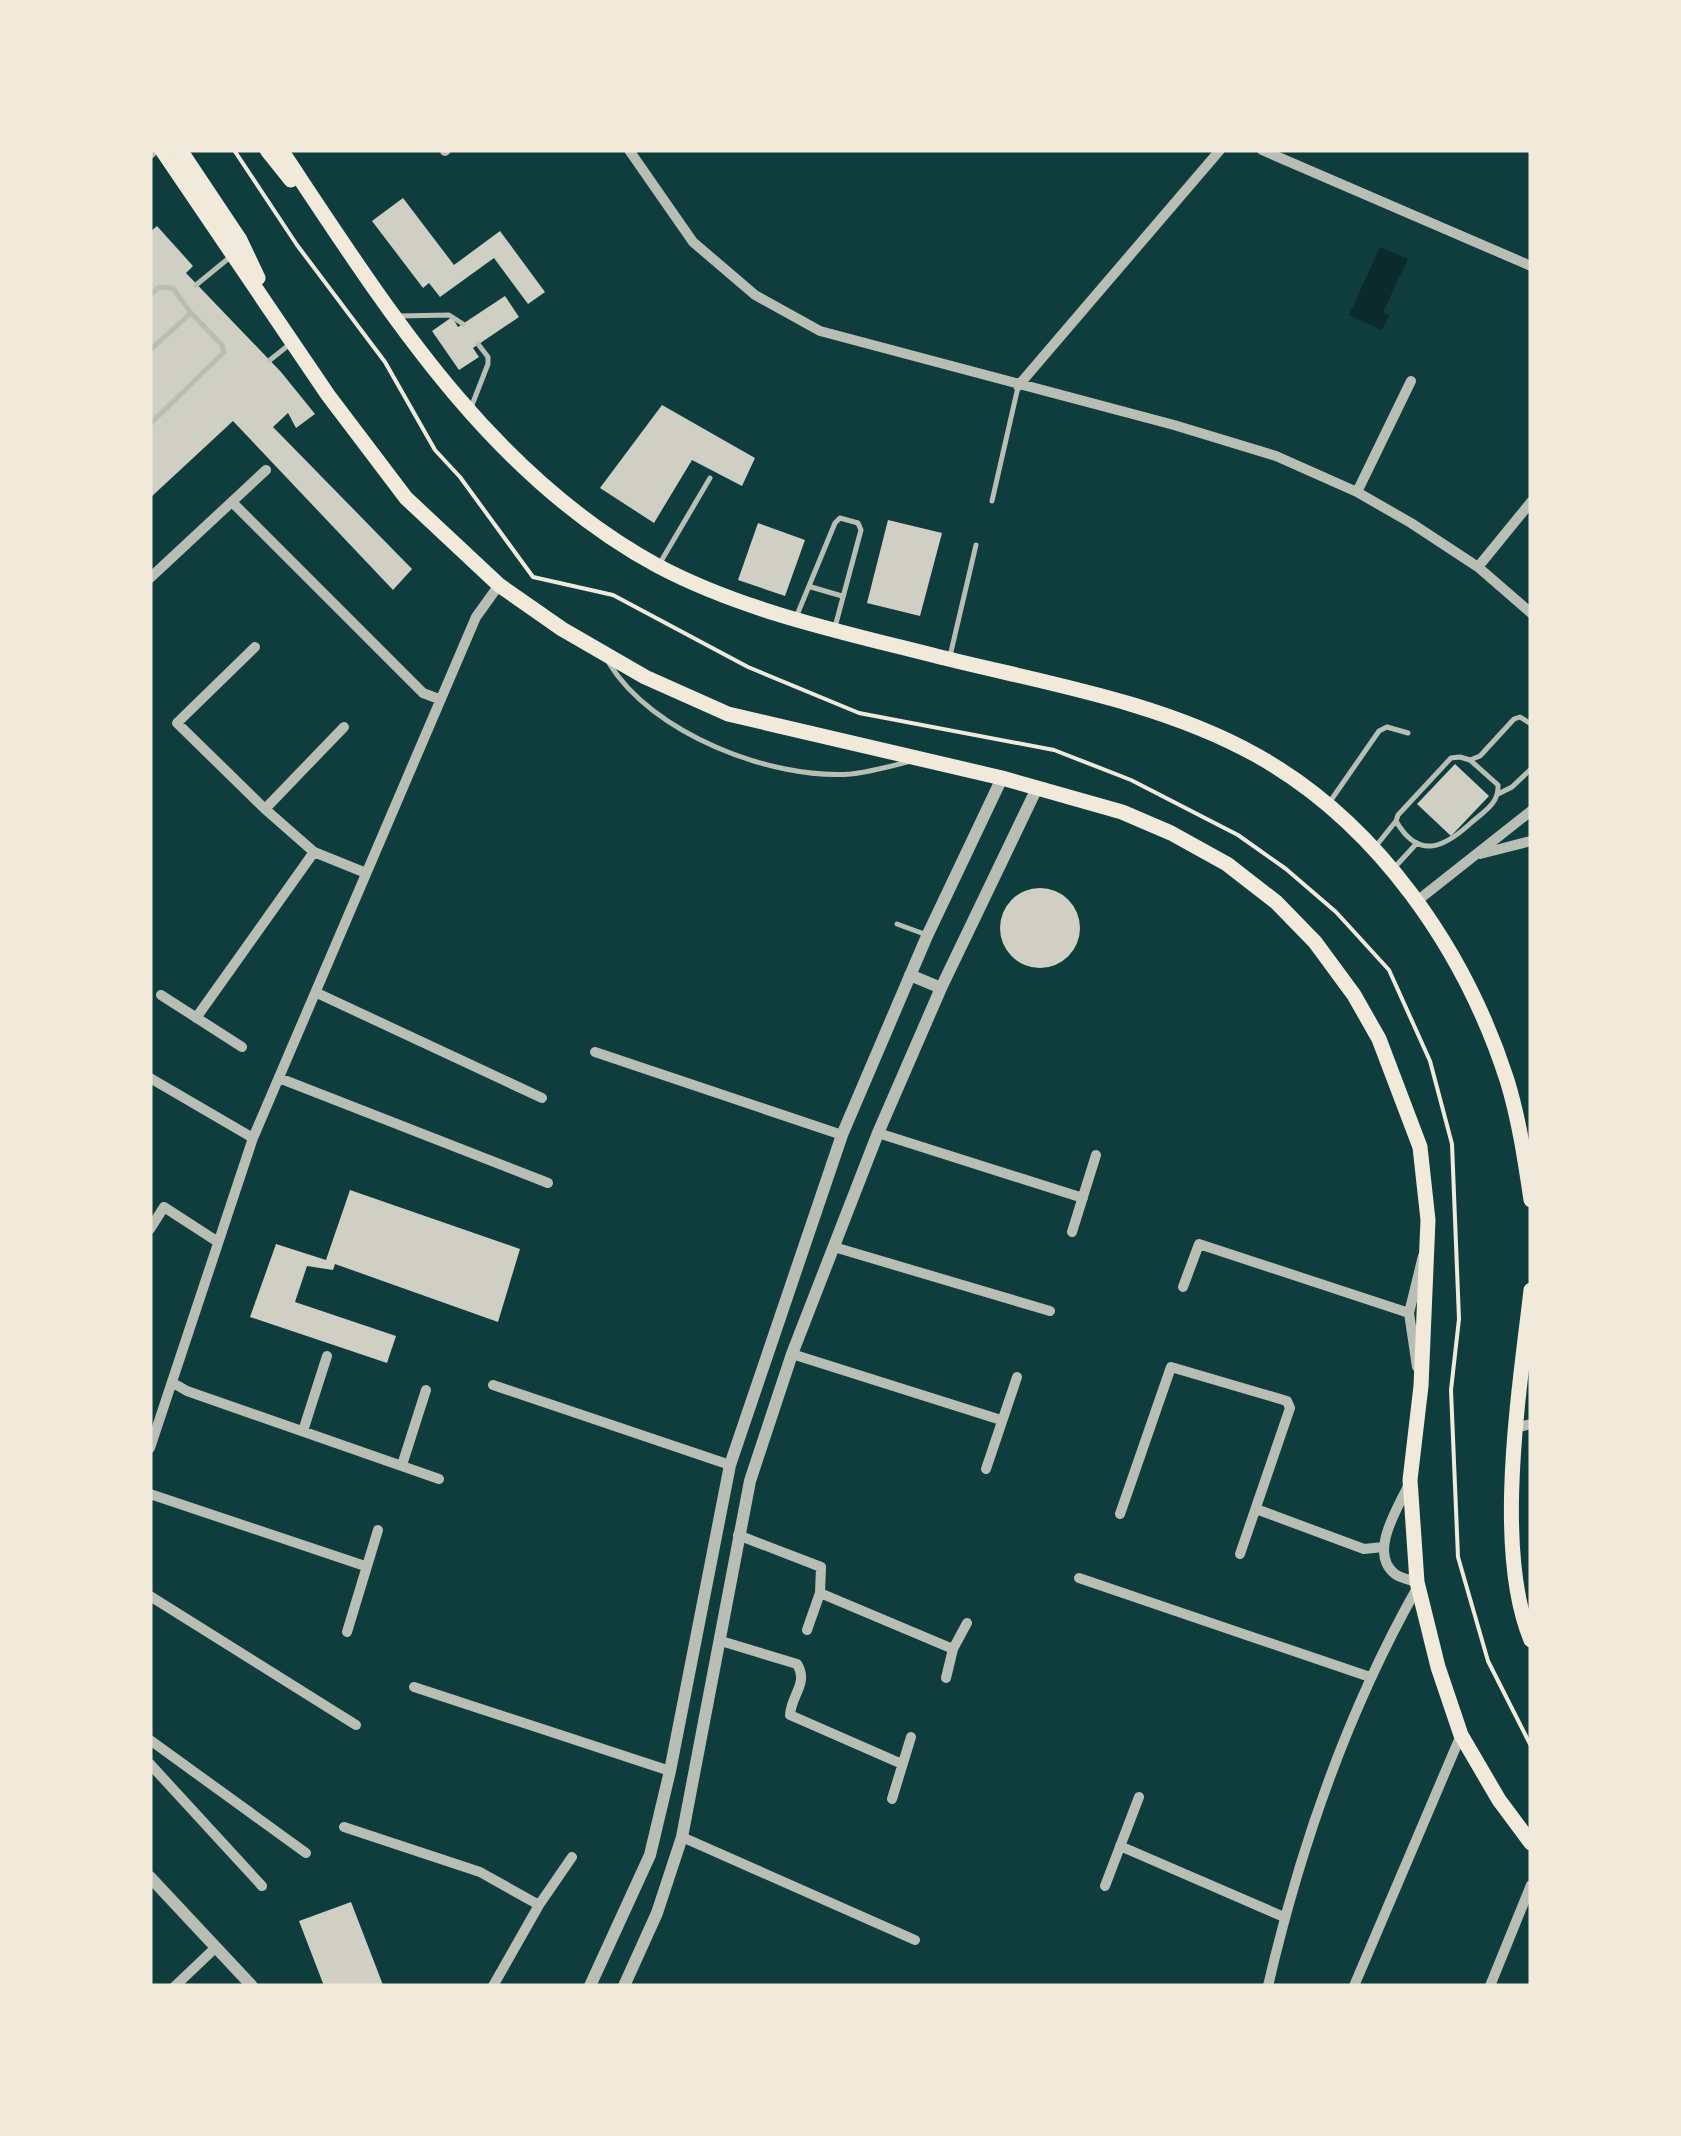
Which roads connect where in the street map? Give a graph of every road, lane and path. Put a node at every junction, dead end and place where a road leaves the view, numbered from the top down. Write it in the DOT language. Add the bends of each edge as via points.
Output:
graph roads {
  1 [pos="162,150"];
  2 [pos="180,150"];
  3 [pos="267,150"];
  4 [pos="281,150"];
  5 [pos="629,150"];
  6 [pos="1220,150"];
  7 [pos="1262,150"];
  8 [pos="330,224"];
  9 [pos="233,254"];
  10 [pos="1531,266"];
  11 [pos="196,284"];
  12 [pos="150,295"];
  13 [pos="191,313"];
  14 [pos="394,316"];
  15 [pos="278,322"];
  16 [pos="462,324"];
  17 [pos="292,342"];
  18 [pos="478,344"];
  19 [pos="150,350"];
  20 [pos="270,360"];
  21 [pos="1411,381"];
  22 [pos="1018,386"];
  23 [pos="469,412"];
  24 [pos="150,424"];
  25 [pos="266,470"];
  26 [pos="710,478"];
  27 [pos="1357,492"];
  28 [pos="232,502"];
  29 [pos="992,502"];
  30 [pos="1531,502"];
  31 [pos="976,545"];
  32 [pos="659,566"];
  33 [pos="1478,567"];
  34 [pos="150,578"];
  35 [pos="499,585"];
  36 [pos="812,587"];
  37 [pos="844,596"];
  38 [pos="1531,613"];
  39 [pos="796,618"];
  40 [pos="835,629"];
  41 [pos="255,647"];
  42 [pos="602,652"];
  43 [pos="950,659"];
  44 [pos="439,700"];
  45 [pos="1531,724"];
  46 [pos="344,727"];
  47 [pos="1408,733"];
  48 [pos="918,760"];
  49 [pos="1470,760"];
  50 [pos="1531,769"];
  51 [pos="1002,778"];
  52 [pos="1037,788"];
  53 [pos="1498,794"];
  54 [pos="1327,805"];
  55 [pos="265,809"];
  56 [pos="1531,811"];
  57 [pos="1396,821"];
  58 [pos="1531,841"];
  59 [pos="1417,842"];
  60 [pos="1373,850"];
  61 [pos="314,852"];
  62 [pos="1474,856"];
  63 [pos="1393,869"];
  64 [pos="366,872"];
  65 [pos="1417,901"];
  66 [pos="896,924"];
  67 [pos="927,936"];
  68 [pos="910,975"];
  69 [pos="942,988"];
  70 [pos="317,993"];
  71 [pos="160,995"];
  72 [pos="196,1018"];
  73 [pos="242,1047"];
  74 [pos="594,1052"];
  75 [pos="150,1078"];
  76 [pos="279,1078"];
  77 [pos="542,1098"];
  78 [pos="878,1133"];
  79 [pos="842,1135"];
  80 [pos="253,1138"];
  81 [pos="1096,1155"];
  82 [pos="548,1184"];
  83 [pos="1083,1198"];
  84 [pos="1531,1200"];
  85 [pos="150,1229"];
  86 [pos="1072,1232"];
  87 [pos="218,1242"];
  88 [pos="1426,1246"];
  89 [pos="834,1247"];
  90 [pos="1183,1288"];
  91 [pos="1531,1290"];
  92 [pos="1050,1311"];
  93 [pos="1408,1313"];
  94 [pos="792,1354"];
  95 [pos="327,1356"];
  96 [pos="1017,1377"];
  97 [pos="173,1382"];
  98 [pos="493,1385"];
  99 [pos="1421,1386"];
  100 [pos="426,1390"];
  101 [pos="1001,1420"];
  102 [pos="1523,1426"];
  103 [pos="303,1431"];
  104 [pos="150,1448"];
  105 [pos="730,1465"];
  106 [pos="402,1466"];
  107 [pos="986,1469"];
  108 [pos="438,1479"];
  109 [pos="1410,1480"];
  110 [pos="150,1494"];
  111 [pos="1256,1508"];
  112 [pos="1120,1514"];
  113 [pos="378,1530"];
  114 [pos="738,1535"];
  115 [pos="1383,1547"];
  116 [pos="1240,1554"];
  117 [pos="366,1566"];
  118 [pos="1080,1578"];
  119 [pos="1418,1585"];
  120 [pos="820,1593"];
  121 [pos="150,1596"];
  122 [pos="966,1623"];
  123 [pos="807,1630"];
  124 [pos="347,1632"];
  125 [pos="1530,1634"];
  126 [pos="721,1641"];
  127 [pos="953,1649"];
  128 [pos="1370,1677"];
  129 [pos="946,1678"];
  130 [pos="414,1687"];
  131 [pos="356,1725"];
  132 [pos="1462,1735"];
  133 [pos="911,1737"];
  134 [pos="150,1740"];
  135 [pos="150,1764"];
  136 [pos="902,1764"];
  137 [pos="670,1771"];
  138 [pos="1139,1797"];
  139 [pos="892,1798"];
  140 [pos="344,1827"];
  141 [pos="682,1836"];
  142 [pos="1531,1843"];
  143 [pos="1120,1846"];
  144 [pos="306,1853"];
  145 [pos="572,1856"];
  146 [pos="150,1877"];
  147 [pos="262,1886"];
  148 [pos="1104,1886"];
  149 [pos="1531,1886"];
  150 [pos="539,1905"];
  151 [pos="1284,1917"];
  152 [pos="914,1940"];
  153 [pos="215,1948"];
  154 [pos="175,1986"];
  155 [pos="252,1986"];
  156 [pos="493,1986"];
  157 [pos="590,1986"];
  158 [pos="624,1986"];
  159 [pos="1268,1986"];
  160 [pos="1354,1986"];
  161 [pos="1490,1986"];
  1 -- 9 [label="main road"];
  2 -- 15 [label="main road" via="240,240"];
  3 -- 8 [label="main road"];
  4 -- 8 [label="main road"];
  5 -- 22 [label="street" via="693,242 755,295 820,331"];
  6 -- 22 [label="street"];
  7 -- 10 [label="street"];
  8 -- 14 [label="main road"];
  9 -- 11 [label="lane"];
  9 -- 15 [label="main road"];
  12 -- 13 [label="lane" via="159,287 173,288"];
  13 -- 19 [label="lane"];
  13 -- 24 [label="lane" via="224,352"];
  14 -- 16 [label="lane" via="450,315"];
  14 -- 23 [label="main road"];
  15 -- 17 [label="main road"];
  17 -- 20 [label="lane"];
  17 -- 35 [label="main road" via="406,498"];
  18 -- 23 [label="lane" via="488,364"];
  21 -- 27 [label="street"];
  22 -- 27 [label="street" via="1276,456"];
  22 -- 29 [label="lane"];
  23 -- 32 [label="main road" via="552,495"];
  25 -- 28 [label="street"];
  26 -- 32 [label="lane"];
  27 -- 33 [label="street"];
  28 -- 34 [label="street"];
  28 -- 44 [label="street" via="423,694"];
  30 -- 33 [label="street"];
  31 -- 43 [label="lane"];
  32 -- 39 [label="main road"];
  33 -- 38 [label="street"];
  35 -- 42 [label="main road"];
  35 -- 44 [label="street" via="476,616"];
  36 -- 37 [label="lane"];
  36 -- 37 [label="lane" via="835,523 858,523 862,530"];
  36 -- 39 [label="lane"];
  37 -- 40 [label="lane"];
  39 -- 40 [label="main road"];
  40 -- 43 [label="main road"];
  41 -- 55 [label="street" via="178,723"];
  42 -- 48 [label="main road" via="728,714"];
  42 -- 48 [label="lane" via="617,677 662,720 742,757 777,768 848,774"];
  43 -- 54 [label="main road" via="1186,724 1257,756"];
  44 -- 64 [label="street"];
  45 -- 49 [label="lane" via="1514,719"];
  46 -- 55 [label="street"];
  47 -- 54 [label="lane" via="1387,726 1379,731"];
  48 -- 51 [label="main road"];
  49 -- 53 [label="lane" via="1498,785"];
  49 -- 57 [label="lane" via="1450,758"];
  50 -- 53 [label="lane"];
  51 -- 52 [label="main road"];
  51 -- 67 [label="street"];
  52 -- 69 [label="street"];
  52 -- 88 [label="main road" via="1122,812 1227,864 1315,942 1379,1040 1420,1147"];
  53 -- 59 [label="lane" via="1451,842"];
  54 -- 60 [label="main road"];
  55 -- 61 [label="street"];
  56 -- 62 [label="street"];
  57 -- 59 [label="lane"];
  57 -- 60 [label="lane"];
  58 -- 62 [label="street"];
  59 -- 63 [label="lane"];
  60 -- 63 [label="main road"];
  61 -- 64 [label="street"];
  61 -- 72 [label="street"];
  62 -- 65 [label="street"];
  63 -- 65 [label="main road"];
  64 -- 70 [label="street"];
  65 -- 84 [label="main road" via="1487,1026 1523,1144"];
  66 -- 67 [label="lane"];
  67 -- 68 [label="street"];
  68 -- 69 [label="street"];
  68 -- 79 [label="street"];
  69 -- 78 [label="street"];
  70 -- 76 [label="street"];
  70 -- 77 [label="street"];
  71 -- 72 [label="street"];
  72 -- 73 [label="street"];
  74 -- 79 [label="street"];
  75 -- 80 [label="street"];
  76 -- 80 [label="street"];
  76 -- 82 [label="street"];
  78 -- 83 [label="street"];
  78 -- 89 [label="street"];
  79 -- 105 [label="street"];
  80 -- 87 [label="street"];
  81 -- 83 [label="street"];
  83 -- 86 [label="street"];
  85 -- 87 [label="street" via="164,1207"];
  87 -- 97 [label="street"];
  88 -- 93 [label="street"];
  88 -- 99 [label="main road"];
  89 -- 92 [label="street"];
  89 -- 94 [label="street"];
  90 -- 93 [label="street" via="1199,1244"];
  91 -- 102 [label="main road"];
  93 -- 99 [label="street"];
  94 -- 101 [label="street"];
  94 -- 114 [label="street"];
  95 -- 103 [label="street"];
  96 -- 101 [label="street"];
  97 -- 103 [label="street"];
  97 -- 104 [label="street"];
  98 -- 105 [label="street"];
  99 -- 109 [label="main road"];
  100 -- 106 [label="street"];
  101 -- 107 [label="street"];
  102 -- 125 [label="main road" via="1512,1532"];
  103 -- 106 [label="street"];
  105 -- 137 [label="street"];
  106 -- 108 [label="street"];
  109 -- 115 [label="street"];
  109 -- 119 [label="main road"];
  110 -- 117 [label="street"];
  111 -- 112 [label="street" via="1289,1404 1174,1366"];
  111 -- 115 [label="street" via="1364,1549"];
  111 -- 116 [label="street"];
  113 -- 117 [label="street"];
  114 -- 120 [label="street" via="817,1564"];
  114 -- 126 [label="street"];
  115 -- 119 [label="street" via="1396,1576"];
  117 -- 124 [label="street"];
  118 -- 128 [label="street"];
  119 -- 128 [label="street"];
  119 -- 132 [label="main road"];
  120 -- 123 [label="street"];
  120 -- 127 [label="street"];
  121 -- 131 [label="street"];
  122 -- 127 [label="street"];
  126 -- 136 [label="street" via="796,1664 802,1673 790,1707 796,1721"];
  126 -- 141 [label="street"];
  127 -- 129 [label="street"];
  128 -- 151 [label="street"];
  130 -- 137 [label="street"];
  132 -- 142 [label="main road"];
  132 -- 160 [label="street"];
  133 -- 136 [label="street"];
  134 -- 144 [label="street"];
  135 -- 147 [label="street"];
  136 -- 139 [label="street"];
  137 -- 157 [label="street" via="650,1855"];
  138 -- 143 [label="street"];
  140 -- 150 [label="street" via="480,1872"];
  141 -- 152 [label="street"];
  141 -- 158 [label="street"];
  143 -- 148 [label="street"];
  143 -- 151 [label="street"];
  145 -- 150 [label="street"];
  146 -- 153 [label="street"];
  149 -- 161 [label="street"];
  150 -- 156 [label="street"];
  151 -- 159 [label="street"];
  153 -- 154 [label="street"];
  153 -- 155 [label="street"];
}
